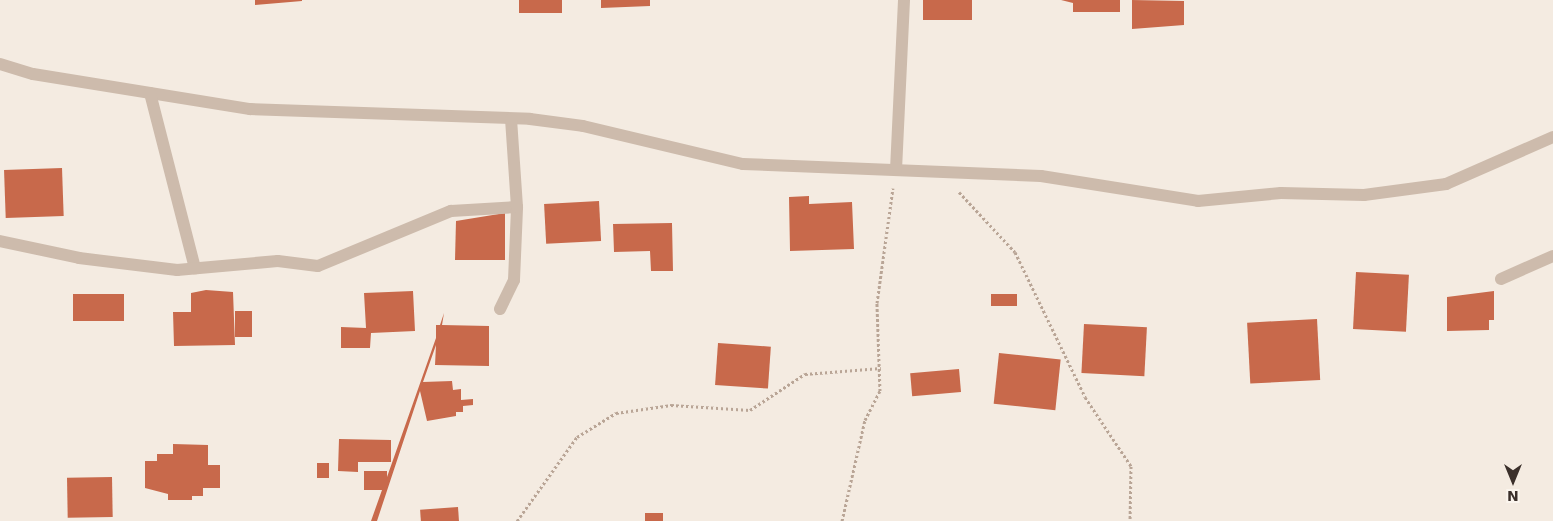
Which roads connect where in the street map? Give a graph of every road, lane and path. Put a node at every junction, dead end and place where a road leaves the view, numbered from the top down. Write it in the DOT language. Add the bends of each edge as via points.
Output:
graph roads {
  1 [pos="904,0"];
  2 [pos="0,64"];
  3 [pos="150,93"];
  4 [pos="510,119"];
  5 [pos="1553,137"];
  6 [pos="896,170"];
  7 [pos="954,188"];
  8 [pos="517,207"];
  9 [pos="0,241"];
  10 [pos="1553,256"];
  11 [pos="195,268"];
  12 [pos="1501,279"];
  13 [pos="500,309"];
  14 [pos="881,368"];
  15 [pos="517,521"];
  16 [pos="842,521"];
  17 [pos="1130,521"];
  1 -- 6 [label="street"];
  2 -- 3 [label="street"];
  3 -- 4 [label="street" via="250,109"];
  3 -- 11 [label="street"];
  4 -- 6 [label="street" via="583,126 743,164"];
  4 -- 8 [label="street"];
  5 -- 6 [label="street" via="1446,184 1364,195 1288,193 1198,201 1041,176"];
  6 -- 14 [label="path" via="876,303"];
  7 -- 17 [label="path" via="969,199 1015,252 1085,397 1131,466"];
  8 -- 11 [label="street" via="451,211 331,264 278,261"];
  8 -- 13 [label="street" via="514,280"];
  9 -- 11 [label="street" via="79,258 177,270"];
  10 -- 12 [label="street"];
  14 -- 15 [label="path" via="805,374 750,410 672,405 616,414 577,437"];
  14 -- 16 [label="path" via="880,391 865,420"];
}
